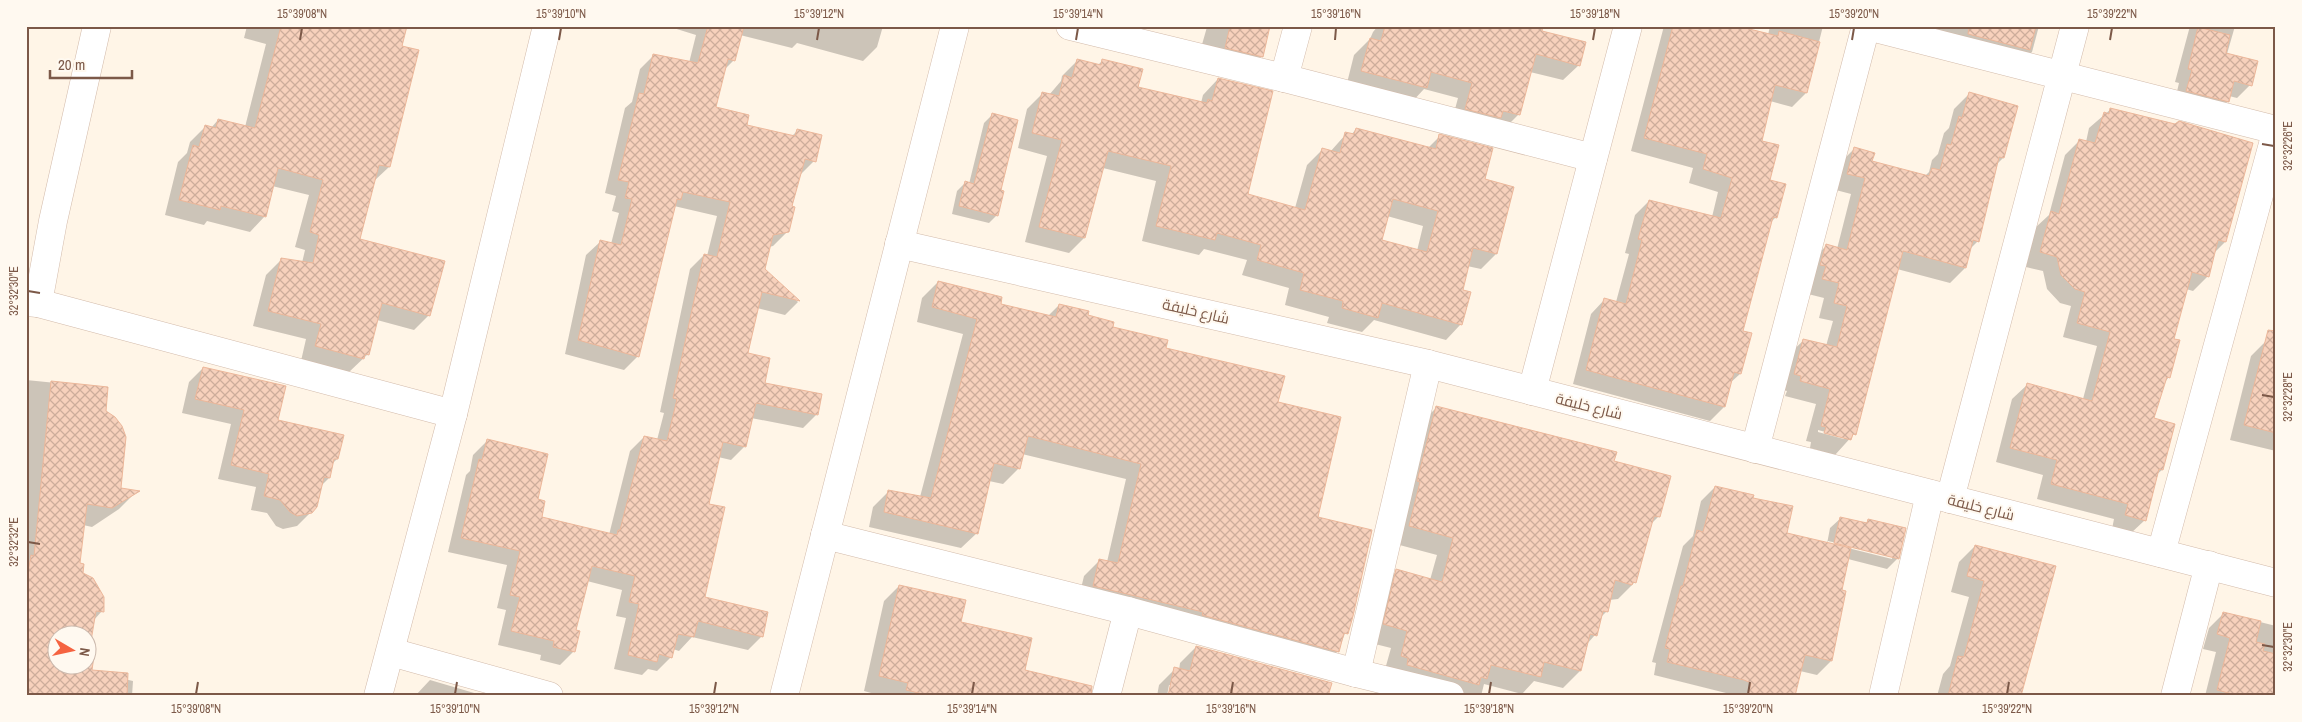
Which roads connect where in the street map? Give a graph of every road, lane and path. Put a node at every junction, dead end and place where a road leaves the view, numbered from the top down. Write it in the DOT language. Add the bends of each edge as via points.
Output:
graph roads {
  1 [pos="97,26"];
  2 [pos="547,26"];
  3 [pos="955,26"];
  4 [pos="1070,26"];
  5 [pos="1298,26"];
  6 [pos="1628,26"];
  7 [pos="1866,26"];
  8 [pos="2075,26"];
  9 [pos="2062,76"];
  10 [pos="1284,78"];
  11 [pos="2276,132"];
  12 [pos="1593,158"];
  13 [pos="899,244"];
  14 [pos="32,303"];
  15 [pos="1428,364"];
  16 [pos="1532,391"];
  17 [pos="453,414"];
  18 [pos="1755,449"];
  19 [pos="1940,496"];
  20 [pos="825,534"];
  21 [pos="2161,553"];
  22 [pos="2209,565"];
  23 [pos="2276,582"];
  24 [pos="1128,611"];
  25 [pos="391,652"];
  26 [pos="1356,673"];
  27 [pos="378,696"];
  28 [pos="549,696"];
  29 [pos="784,696"];
  30 [pos="1106,696"];
  31 [pos="1450,696"];
  32 [pos="1883,696"];
  33 [pos="2175,696"];
  1 -- 14 [label="street"];
  2 -- 17 [label="street"];
  3 -- 13 [label="street"];
  4 -- 10 [label="street"];
  5 -- 10 [label="street"];
  6 -- 12 [label="street"];
  7 -- 9 [label="street"];
  7 -- 18 [label="street"];
  8 -- 9 [label="street"];
  9 -- 11 [label="street"];
  9 -- 19 [label="street"];
  10 -- 12 [label="street"];
  11 -- 21 [label="street"];
  12 -- 16 [label="street"];
  13 -- 15 [label="street, شارع خليفة"];
  13 -- 20 [label="street"];
  14 -- 17 [label="street"];
  15 -- 16 [label="street, شارع خليفة"];
  15 -- 26 [label="street"];
  16 -- 18 [label="street, شارع خليفة"];
  17 -- 25 [label="street"];
  18 -- 19 [label="street, شارع خليفة"];
  19 -- 21 [label="street, شارع خليفة"];
  19 -- 32 [label="street"];
  20 -- 24 [label="street"];
  20 -- 29 [label="street"];
  21 -- 22 [label="street, شارع خليفة"];
  22 -- 23 [label="street, شارع خليفة"];
  22 -- 33 [label="street"];
  24 -- 26 [label="street"];
  24 -- 30 [label="street"];
  25 -- 27 [label="street"];
  25 -- 28 [label="street"];
  26 -- 31 [label="street"];
}
